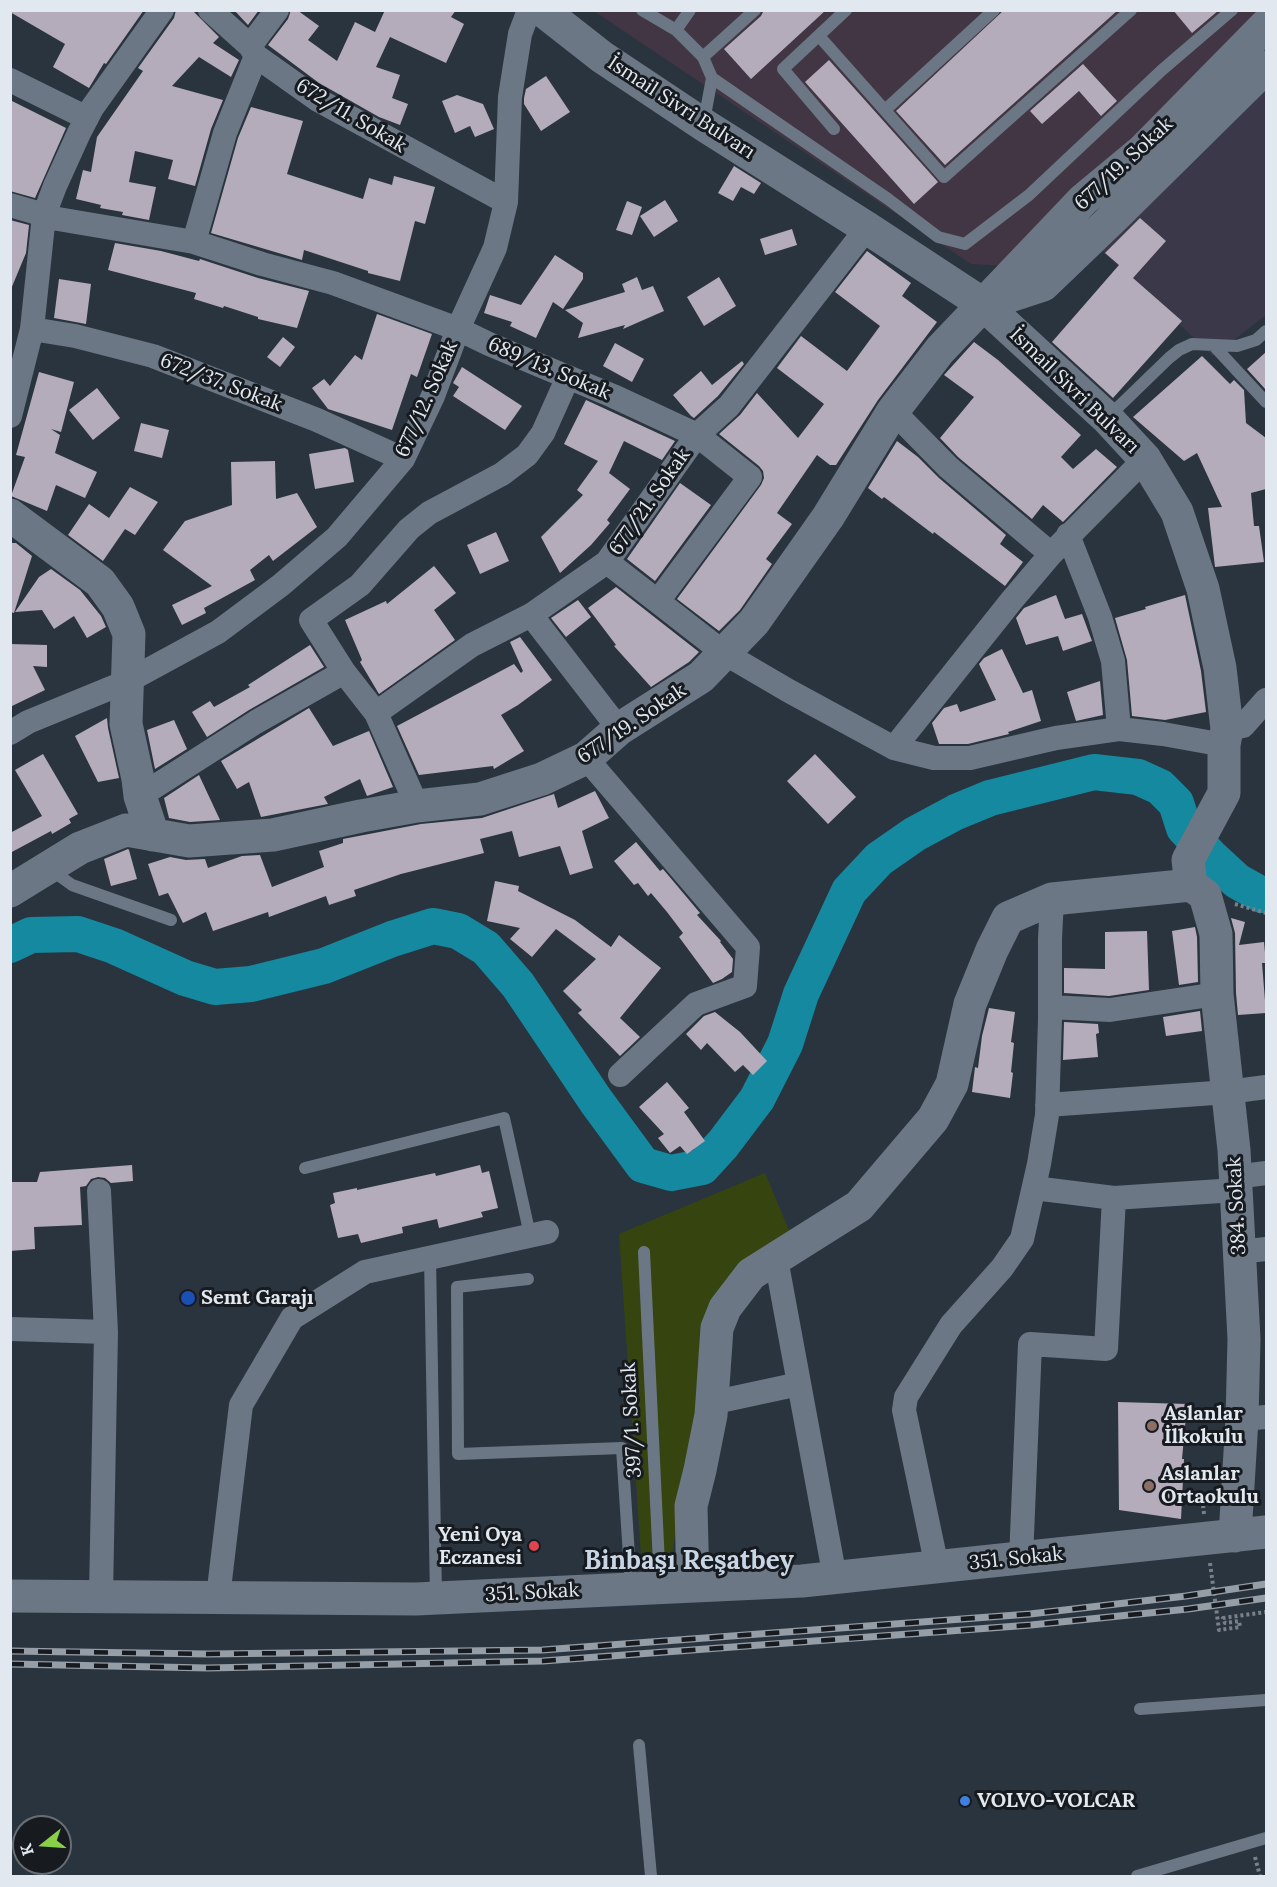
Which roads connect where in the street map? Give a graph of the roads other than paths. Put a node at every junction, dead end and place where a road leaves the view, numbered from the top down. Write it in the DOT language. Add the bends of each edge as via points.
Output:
graph roads {
  1 [pos="162,10"];
  2 [pos="210,10"];
  3 [pos="277,10"];
  4 [pos="529,10"];
  5 [pos="542,10"];
  6 [pos="642,10"];
  7 [pos="690,10"];
  8 [pos="755,10"];
  9 [pos="846,10"];
  10 [pos="994,10"];
  11 [pos="1131,10"];
  12 [pos="1232,10"];
  13 [pos="1266,25"];
  14 [pos="675,30"];
  15 [pos="819,36"];
  16 [pos="253,51"];
  17 [pos="703,57"];
  18 [pos="1266,67"];
  19 [pos="712,78"];
  20 [pos="10,80"];
  21 [pos="885,110"];
  22 [pos="87,118"];
  23 [pos="704,125"];
  24 [pos="834,129"];
  25 [pos="506,202"];
  26 [pos="10,205"];
  27 [pos="44,215"];
  28 [pos="867,228"];
  29 [pos="194,242"];
  30 [pos="983,304"];
  31 [pos="458,328"];
  32 [pos="32,329"];
  33 [pos="1266,331"];
  34 [pos="1214,346"];
  35 [pos="568,377"];
  36 [pos="1266,402"];
  37 [pos="892,411"];
  38 [pos="10,416"];
  39 [pos="1107,418"];
  40 [pos="697,435"];
  41 [pos="403,459"];
  42 [pos="1145,459"];
  43 [pos="10,515"];
  44 [pos="1068,535"];
  45 [pos="1051,554"];
  46 [pos="607,561"];
  47 [pos="658,601"];
  48 [pos="531,615"];
  49 [pos="724,653"];
  50 [pos="344,672"];
  51 [pos="128,681"];
  52 [pos="1266,700"];
  53 [pos="376,713"];
  54 [pos="619,729"];
  55 [pos="1119,729"];
  56 [pos="10,733"];
  57 [pos="1226,737"];
  58 [pos="894,748"];
  59 [pos="586,758"];
  60 [pos="140,796"];
  61 [pos="417,806"];
  62 [pos="153,834"];
  63 [pos="51,866"];
  64 [pos="1190,873"];
  65 [pos="10,891"];
  66 [pos="1052,899"];
  67 [pos="171,920"];
  68 [pos="1217,994"];
  69 [pos="1050,1007"];
  70 [pos="620,1075"];
  71 [pos="1266,1087"];
  72 [pos="1227,1092"];
  73 [pos="1047,1105"];
  74 [pos="305,1168"];
  75 [pos="1246,1180"];
  76 [pos="1034,1188"];
  77 [pos="99,1191"];
  78 [pos="1114,1198"];
  79 [pos="538,1234"];
  80 [pos="1253,1250"];
  81 [pos="644,1252"];
  82 [pos="430,1257"];
  83 [pos="776,1259"];
  84 [pos="528,1280"];
  85 [pos="10,1329"];
  86 [pos="106,1332"];
  87 [pos="799,1384"];
  88 [pos="711,1403"];
  89 [pos="1254,1418"];
  90 [pos="1251,1534"];
  91 [pos="1021,1559"];
  92 [pos="937,1567"];
  93 [pos="835,1578"];
  94 [pos="693,1586"];
  95 [pos="646,1587"];
  96 [pos="10,1596"];
  97 [pos="101,1596"];
  98 [pos="218,1597"];
  99 [pos="436,1598"];
  100 [pos="1266,1700"];
  101 [pos="1140,1709"];
  102 [pos="639,1745"];
  103 [pos="1266,1838"];
  104 [pos="651,1876"];
  105 [pos="1137,1876"];
  1 -- 22 [label="street"];
  2 -- 16 [label="street, 672/11. Sokak"];
  3 -- 16 [label="street"];
  4 -- 25 [label="street, 677/12. Sokak" via="520,34 510,96"];
  5 -- 23 [label="street, İsmail Sivri Bulvarı" via="602,57"];
  6 -- 14 [label="lane"];
  7 -- 14 [label="lane"];
  8 -- 17 [label="lane"];
  9 -- 15 [label="lane"];
  10 -- 21 [label="lane"];
  11 -- 21 [label="lane" via="944,177"];
  12 -- 19 [label="lane" via="1029,195 965,244 938,237"];
  13 -- 30 [label="street, 677/19. Sokak" via="1142,152 1083,200"];
  14 -- 17 [label="lane"];
  15 -- 21 [label="lane"];
  15 -- 24 [label="lane" via="783,69"];
  16 -- 25 [label="street, 672/11. Sokak" via="318,100"];
  16 -- 29 [label="street"];
  17 -- 19 [label="lane"];
  18 -- 30 [label="street, 677/19. Sokak" via="1043,285"];
  19 -- 23 [label="lane"];
  20 -- 22 [label="street"];
  22 -- 27 [label="street"];
  23 -- 28 [label="street, İsmail Sivri Bulvarı"];
  25 -- 31 [label="street, 677/12. Sokak" via="495,248"];
  26 -- 27 [label="street, 689/13. Sokak"];
  27 -- 29 [label="street, 689/13. Sokak"];
  27 -- 32 [label="street"];
  28 -- 30 [label="street, İsmail Sivri Bulvarı"];
  28 -- 40 [label="street, 677/21. Sokak" via="729,406"];
  29 -- 31 [label="street, 689/13. Sokak" via="333,283"];
  30 -- 37 [label="street, 677/19. Sokak"];
  30 -- 39 [label="street, İsmail Sivri Bulvarı"];
  31 -- 35 [label="street, 689/13. Sokak"];
  31 -- 41 [label="street, 677/12. Sokak" via="433,396"];
  32 -- 38 [label="street"];
  32 -- 41 [label="street, 672/37. Sokak" via="153,356 317,420"];
  33 -- 34 [label="lane" via="1256,340 1237,346"];
  34 -- 36 [label="lane"];
  34 -- 39 [label="lane" via="1192,344 1179,350"];
  35 -- 40 [label="street, 689/13. Sokak"];
  35 -- 50 [label="street" via="543,433 527,455 502,474 429,513 409,529 360,585 311,620"];
  37 -- 45 [label="street" via="948,467"];
  37 -- 49 [label="street, 677/19. Sokak" via="828,517 754,622"];
  39 -- 42 [label="street, İsmail Sivri Bulvarı"];
  40 -- 46 [label="street, 677/21. Sokak"];
  40 -- 47 [label="street, 689/13. Sokak" via="750,477"];
  41 -- 51 [label="street, 677/12. Sokak" via="337,537 281,585 218,632"];
  42 -- 44 [label="street"];
  42 -- 57 [label="street, İsmail Sivri Bulvarı" via="1177,512 1203,589 1220,668"];
  43 -- 51 [label="street" via="100,582 118,607 129,634"];
  44 -- 45 [label="street"];
  44 -- 55 [label="street" via="1113,661"];
  45 -- 58 [label="street"];
  46 -- 47 [label="street"];
  46 -- 48 [label="street, 677/21. Sokak"];
  47 -- 49 [label="street"];
  48 -- 53 [label="street, 677/21. Sokak" via="472,645"];
  48 -- 54 [label="street"];
  49 -- 54 [label="street, 677/19. Sokak" via="701,676"];
  49 -- 58 [label="street"];
  50 -- 53 [label="street"];
  50 -- 60 [label="street"];
  51 -- 56 [label="street, 677/12. Sokak"];
  51 -- 60 [label="street" via="126,724"];
  52 -- 57 [label="street" via="1243,726"];
  53 -- 61 [label="street"];
  54 -- 59 [label="street, 677/19. Sokak"];
  55 -- 57 [label="street"];
  55 -- 58 [label="street" via="1056,738 970,758 934,758"];
  57 -- 64 [label="street, İsmail Sivri Bulvarı" via="1224,793"];
  59 -- 61 [label="street, 677/19. Sokak" via="480,799"];
  59 -- 70 [label="street" via="748,947 745,986 696,1004"];
  60 -- 62 [label="street"];
  61 -- 62 [label="street, 677/19. Sokak" via="273,836 189,841"];
  62 -- 63 [label="street, 677/19. Sokak" via="126,830 80,848"];
  63 -- 65 [label="street, 677/19. Sokak"];
  63 -- 67 [label="lane" via="72,885"];
  64 -- 66 [label="street"];
  64 -- 68 [label="street, 384. Sokak" via="1206,895 1216,934"];
  66 -- 69 [label="street"];
  66 -- 83 [label="street" via="1008,918 970,1004 952,1084 933,1119 859,1206"];
  68 -- 69 [label="street" via="1110,1010"];
  68 -- 72 [label="street, 384. Sokak"];
  69 -- 73 [label="street"];
  71 -- 72 [label="street"];
  72 -- 73 [label="street"];
  72 -- 75 [label="street, 384. Sokak"];
  73 -- 76 [label="street"];
  74 -- 79 [label="lane" via="504,1118"];
  75 -- 78 [label="street"];
  75 -- 80 [label="street, 384. Sokak"];
  76 -- 78 [label="street"];
  76 -- 92 [label="street" via="1022,1239 1002,1268 951,1325 906,1397 904,1410"];
  77 -- 86 [label="street"];
  78 -- 91 [label="street" via="1106,1349 1030,1344"];
  79 -- 82 [label="street"];
  80 -- 89 [label="street, 384. Sokak" via="1244,1339"];
  81 -- 95 [label="lane, 397/1. Sokak"];
  82 -- 98 [label="street" via="365,1272 292,1317 241,1406"];
  82 -- 99 [label="lane"];
  83 -- 87 [label="street"];
  83 -- 88 [label="street" via="751,1274 725,1308 717,1328"];
  84 -- 95 [label="lane" via="457,1287 458,1454 622,1448"];
  85 -- 86 [label="street"];
  86 -- 97 [label="street"];
  87 -- 88 [label="street"];
  87 -- 93 [label="street"];
  88 -- 94 [label="street" via="691,1506"];
  89 -- 90 [label="street, 384. Sokak"];
  90 -- 91 [label="street, 351. Sokak"];
  91 -- 92 [label="street, 351. Sokak"];
  92 -- 93 [label="street, 351. Sokak"];
  93 -- 94 [label="street, 351. Sokak"];
  94 -- 95 [label="street, 351. Sokak"];
  95 -- 99 [label="street, 351. Sokak"];
  96 -- 97 [label="street, 351. Sokak"];
  97 -- 98 [label="street, 351. Sokak"];
  98 -- 99 [label="street, 351. Sokak"];
  100 -- 101 [label="lane"];
  102 -- 104 [label="lane"];
  103 -- 105 [label="lane"];
}
